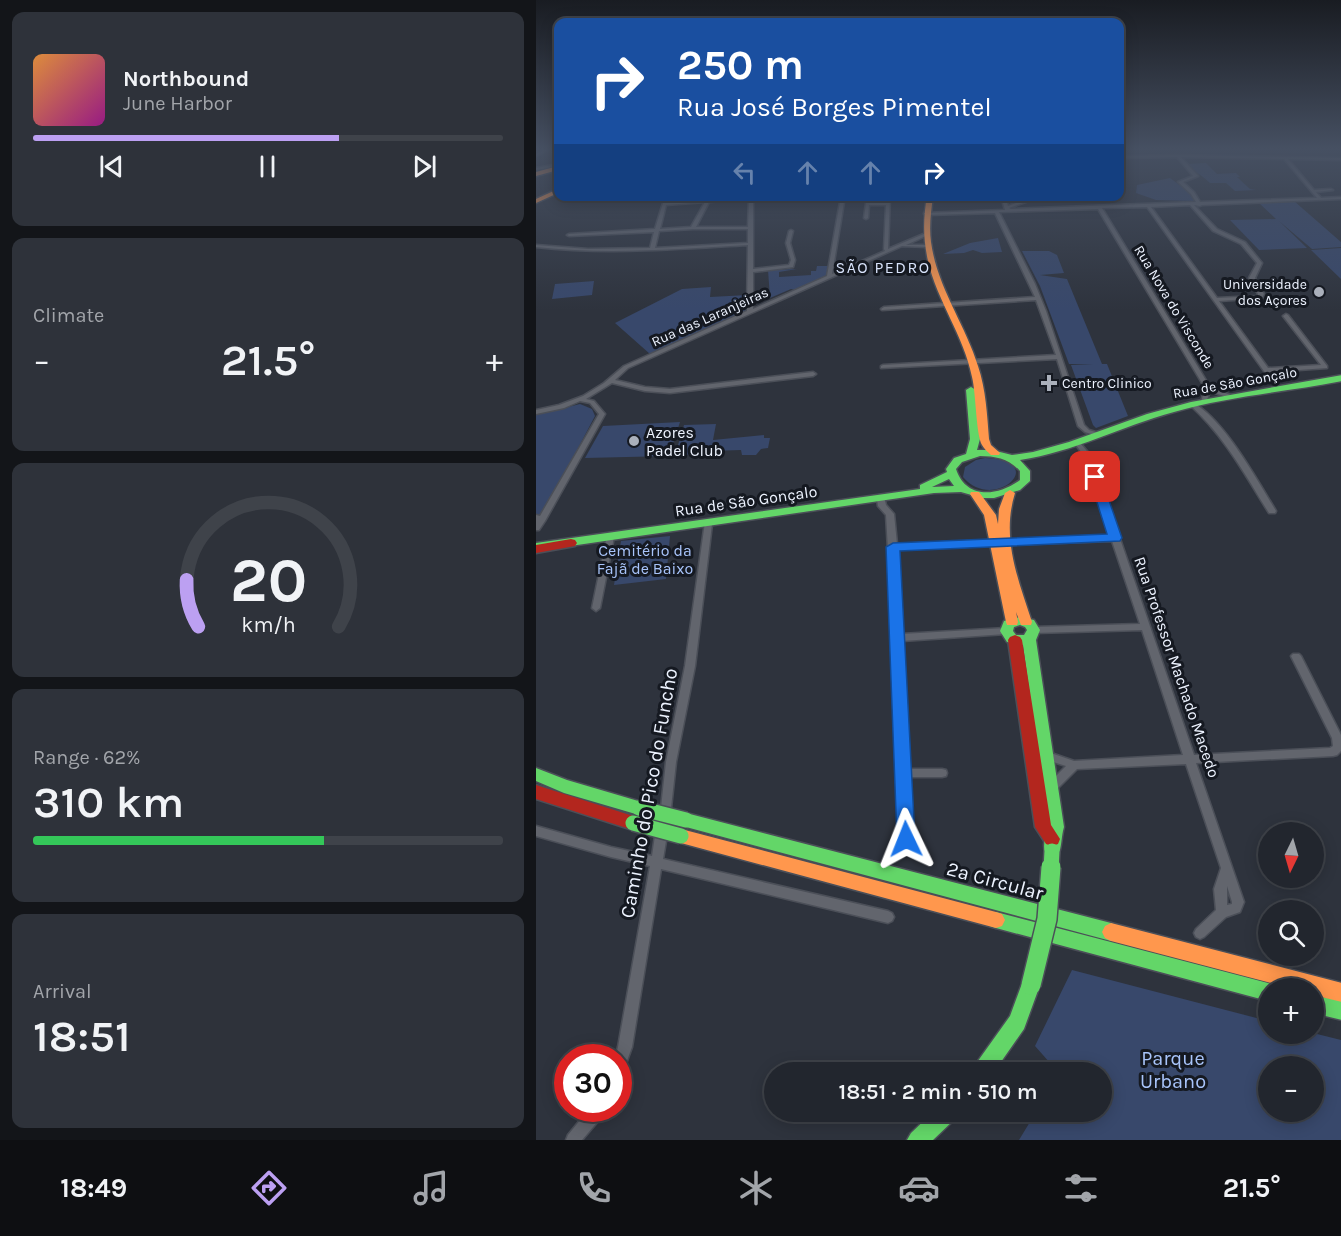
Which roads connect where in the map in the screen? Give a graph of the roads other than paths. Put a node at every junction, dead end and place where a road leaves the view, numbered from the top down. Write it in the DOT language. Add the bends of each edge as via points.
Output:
graph roads {
  1 [pos="676,203"];
  2 [pos="707,203"];
  3 [pos="751,203"];
  4 [pos="843,203"];
  5 [pos="928,203"];
  6 [pos="1006,203"];
  7 [pos="1024,203"];
  8 [pos="1236,203"];
  9 [pos="887,204"];
  10 [pos="1192,205"];
  11 [pos="1200,205"];
  12 [pos="1149,207"];
  13 [pos="1100,208"];
  14 [pos="1008,210"];
  15 [pos="997,212"];
  16 [pos="926,213"];
  17 [pos="866,218"];
  18 [pos="692,228"];
  19 [pos="751,228"];
  20 [pos="657,230"];
  21 [pos="791,231"];
  22 [pos="569,235"];
  23 [pos="927,240"];
  24 [pos="749,244"];
  25 [pos="536,246"];
  26 [pos="897,247"];
  27 [pos="652,249"];
  28 [pos="888,251"];
  29 [pos="750,271"];
  30 [pos="829,277"];
  31 [pos="1038,298"];
  32 [pos="1217,300"];
  33 [pos="941,305"];
  34 [pos="884,309"];
  35 [pos="750,312"];
  36 [pos="1286,315"];
  37 [pos="1058,357"];
  38 [pos="969,361"];
  39 [pos="883,367"];
  40 [pos="1266,370"];
  41 [pos="813,374"];
  42 [pos="1342,378"];
  43 [pos="1273,380"];
  44 [pos="612,381"];
  45 [pos="1208,388"];
  46 [pos="1292,388"];
  47 [pos="1265,392"];
  48 [pos="1231,397"];
  49 [pos="580,400"];
  50 [pos="1198,403"];
  51 [pos="536,412"];
  52 [pos="1100,435"];
  53 [pos="1079,445"];
  54 [pos="995,453"];
  55 [pos="971,454"];
  56 [pos="1012,458"];
  57 [pos="1025,471"];
  58 [pos="950,474"];
  59 [pos="961,489"];
  60 [pos="1010,493"];
  61 [pos="975,494"];
  62 [pos="881,499"];
  63 [pos="1272,511"];
  64 [pos="537,521"];
  65 [pos="708,524"];
  66 [pos="610,537"];
  67 [pos="1115,538"];
  68 [pos="1001,542"];
  69 [pos="536,546"];
  70 [pos="893,547"];
  71 [pos="596,608"];
  72 [pos="1009,627"];
  73 [pos="1146,627"];
  74 [pos="1030,630"];
  75 [pos="896,638"];
  76 [pos="1015,640"];
  77 [pos="1296,656"];
  78 [pos="1048,756"];
  79 [pos="1192,760"];
  80 [pos="1074,765"];
  81 [pos="942,772"];
  82 [pos="903,773"];
  83 [pos="536,774"];
  84 [pos="1051,788"];
  85 [pos="536,792"];
  86 [pos="536,831"];
  87 [pos="1052,845"];
  88 [pos="902,849"];
  89 [pos="657,861"];
  90 [pos="1226,869"];
  91 [pos="1222,912"];
  92 [pos="888,917"];
  93 [pos="1200,933"];
  94 [pos="1258,989"];
  95 [pos="1342,993"];
  96 [pos="1324,1007"];
  97 [pos="1342,1011"];
  98 [pos="625,1044"];
  99 [pos="989,1062"];
  100 [pos="588,1122"];
  101 [pos="937,1122"];
  102 [pos="573,1140"];
  103 [pos="918,1140"];
  1 -- 20 [label="street" via="665,204"];
  2 -- 18 [label="street"];
  3 -- 19 [label="street"];
  4 -- 30 [label="street"];
  5 -- 16 [label="main road"];
  6 -- 14 [label="street"];
  7 -- 14 [label="street"];
  8 -- 11 [label="street"];
  9 -- 17 [label="street" via="868,204"];
  9 -- 28 [label="street"];
  10 -- 11 [label="street"];
  10 -- 12 [label="street"];
  10 -- 32 [label="street" via="1215,230 1243,243 1260,263 1252,278 1260,297"];
  12 -- 13 [label="street"];
  12 -- 32 [label="street"];
  13 -- 14 [label="street"];
  13 -- 45 [label="street, Rua Nova do Visconde"];
  14 -- 15 [label="street"];
  15 -- 16 [label="street"];
  15 -- 31 [label="street"];
  16 -- 23 [label="main road"];
  18 -- 19 [label="street"];
  18 -- 20 [label="street"];
  19 -- 24 [label="street"];
  20 -- 22 [label="street"];
  20 -- 27 [label="street"];
  21 -- 29 [label="street" via="791,266"];
  23 -- 26 [label="street, Rua das Laranjeiras"];
  23 -- 26 [label="street, Rua das Laranjeiras"];
  23 -- 33 [label="main road" via="924,266"];
  24 -- 27 [label="street"];
  24 -- 29 [label="street"];
  25 -- 27 [label="street"];
  26 -- 28 [label="street, Rua das Laranjeiras"];
  28 -- 30 [label="street, Rua das Laranjeiras"];
  29 -- 35 [label="street"];
  30 -- 35 [label="street, Rua das Laranjeiras"];
  31 -- 33 [label="street"];
  31 -- 37 [label="street"];
  32 -- 40 [label="street"];
  33 -- 34 [label="street"];
  33 -- 38 [label="main road"];
  35 -- 44 [label="street, Rua das Laranjeiras" via="626,368"];
  36 -- 40 [label="street" via="1325,367"];
  37 -- 38 [label="street"];
  37 -- 52 [label="street" via="1081,426"];
  38 -- 39 [label="street"];
  38 -- 54 [label="main road" via="984,440"];
  38 -- 55 [label="main road" via="975,439"];
  40 -- 43 [label="street"];
  41 -- 44 [label="street" via="670,391"];
  42 -- 46 [label="main road, Rua de São Gonçalo"];
  43 -- 46 [label="street"];
  43 -- 47 [label="street"];
  44 -- 49 [label="street, Rua das Laranjeiras"];
  45 -- 48 [label="street, Rua Nova do Visconde"];
  45 -- 50 [label="street, Rua Nova do Visconde"];
  46 -- 47 [label="main road, Rua de São Gonçalo"];
  47 -- 48 [label="main road, Rua de São Gonçalo"];
  48 -- 50 [label="main road, Rua de São Gonçalo"];
  49 -- 51 [label="street, Rua das Laranjeiras"];
  49 -- 64 [label="street" via="592,402 602,414 548,510"];
  50 -- 52 [label="main road, Rua de São Gonçalo"];
  50 -- 63 [label="street" via="1232,445"];
  52 -- 53 [label="main road, Rua de São Gonçalo"];
  52 -- 56 [label="main road, Rua de São Gonçalo" via="1031,457"];
  53 -- 57 [label="main road, Rua de São Gonçalo" via="1035,462"];
  53 -- 67 [label="street, Rua Professor Machado Macedo" via="1088,457"];
  54 -- 55 [label="main road"];
  54 -- 56 [label="main road"];
  55 -- 58 [label="main road" via="953,465"];
  56 -- 57 [label="main road"];
  57 -- 60 [label="main road" via="1022,485"];
  58 -- 59 [label="main road"];
  58 -- 69 [label="main road, Rua de São Gonçalo" via="934,484 889,493"];
  59 -- 61 [label="main road"];
  59 -- 62 [label="main road, Rua de São Gonçalo"];
  60 -- 61 [label="main road"];
  60 -- 68 [label="main road" via="1004,501"];
  61 -- 68 [label="main road" via="990,515"];
  62 -- 65 [label="main road, Rua de São Gonçalo"];
  62 -- 70 [label="street" via="890,514"];
  65 -- 66 [label="main road, Rua de São Gonçalo"];
  65 -- 89 [label="street, Caminho do Pico do Funcho" via="690,666"];
  66 -- 69 [label="main road, Rua de São Gonçalo"];
  66 -- 71 [label="street"];
  67 -- 68 [label="street"];
  67 -- 73 [label="street, Rua Professor Machado Macedo"];
  68 -- 70 [label="street"];
  68 -- 72 [label="main road"];
  68 -- 74 [label="main road"];
  70 -- 75 [label="street"];
  72 -- 74 [label="main road"];
  72 -- 75 [label="street"];
  72 -- 76 [label="main road" via="1008,637"];
  73 -- 74 [label="street"];
  73 -- 79 [label="street, Rua Professor Machado Macedo"];
  74 -- 76 [label="main road"];
  74 -- 78 [label="main road"];
  75 -- 82 [label="street"];
  76 -- 87 [label="main road" via="1043,827"];
  77 -- 79 [label="street" via="1338,747 1333,752"];
  78 -- 80 [label="street"];
  78 -- 84 [label="main road"];
  79 -- 80 [label="street"];
  79 -- 90 [label="street, Rua Professor Machado Macedo"];
  80 -- 84 [label="street"];
  81 -- 82 [label="street"];
  82 -- 88 [label="street" via="906,839"];
  83 -- 95 [label="main road, 2ª Circular, bridge" via="639,808"];
  84 -- 87 [label="main road" via="1056,827"];
  85 -- 94 [label="main road, 2ª Circular, bridge" via="633,823"];
  86 -- 89 [label="street"];
  87 -- 99 [label="main road, bridge" via="1050,903 1042,948 1017,1022"];
  89 -- 92 [label="street"];
  89 -- 98 [label="street, Caminho do Pico do Funcho"];
  90 -- 91 [label="street, Rua Professor Machado Macedo" via="1220,889"];
  90 -- 91 [label="street, Rua Professor Machado Macedo" via="1238,902 1236,908"];
  91 -- 93 [label="street, Rua Professor Machado Macedo"];
  96 -- 97 [label="main road"];
  100 -- 102 [label="street"];
  101 -- 103 [label="main road"];
}
